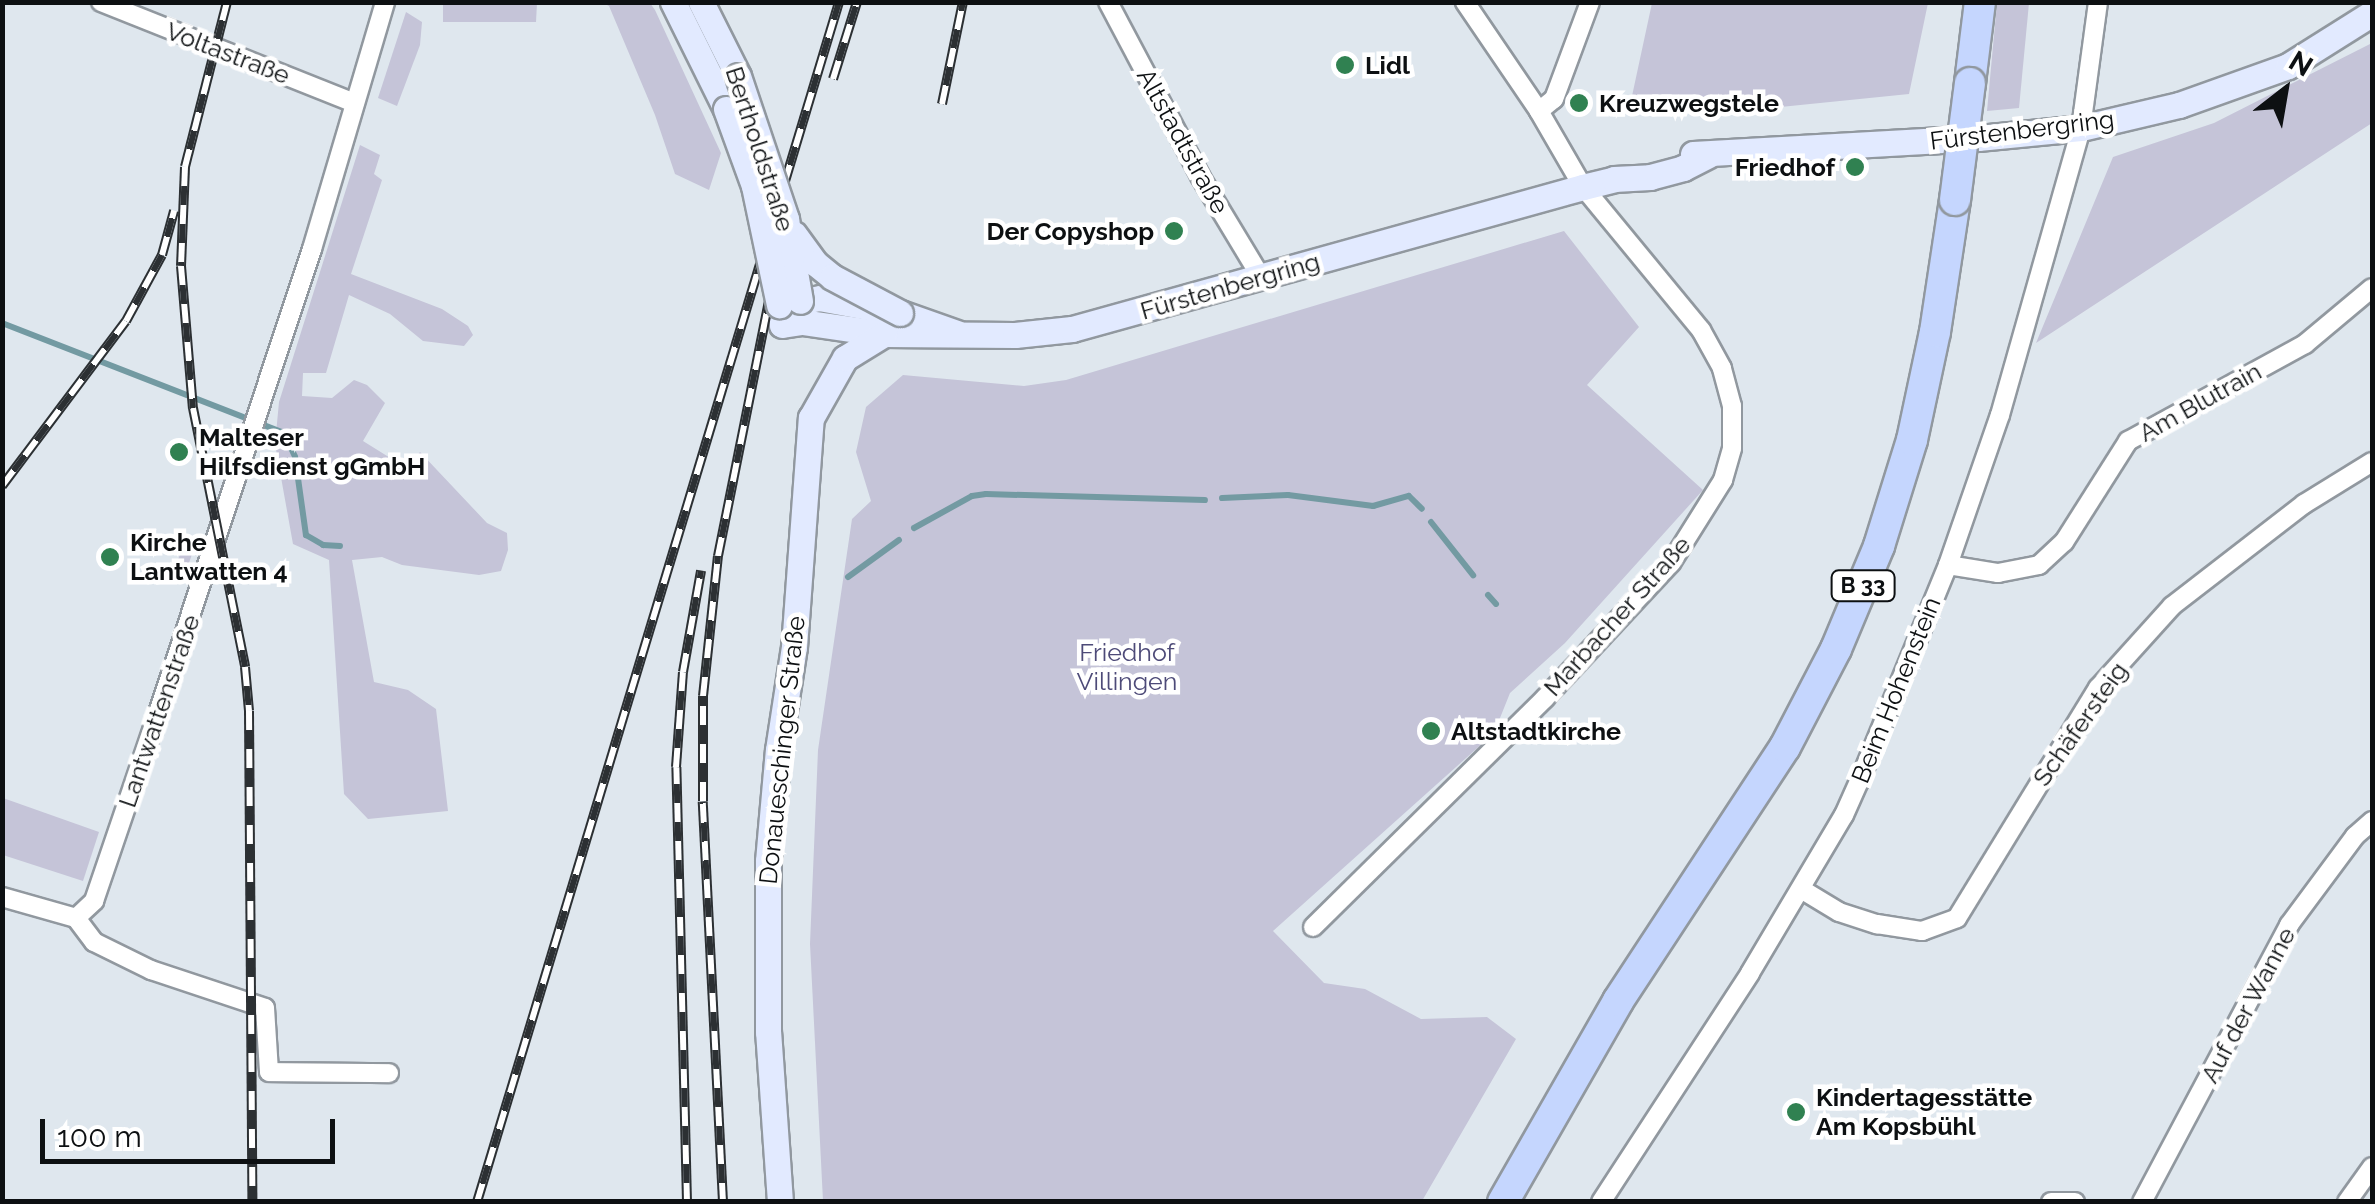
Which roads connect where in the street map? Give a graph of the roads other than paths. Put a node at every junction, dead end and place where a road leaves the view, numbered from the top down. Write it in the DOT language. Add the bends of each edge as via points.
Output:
graph roads {
  1 [pos="101,2"];
  2 [pos="385,2"];
  3 [pos="672,2"];
  4 [pos="1108,2"];
  5 [pos="1465,2"];
  6 [pos="1590,2"];
  7 [pos="1980,2"];
  8 [pos="2098,2"];
  9 [pos="706,7"];
  10 [pos="2372,13"];
  11 [pos="355,103"];
  12 [pos="1539,110"];
  13 [pos="2081,128"];
  14 [pos="1583,186"];
  15 [pos="786,219"];
  16 [pos="1261,277"];
  17 [pos="2372,288"];
  18 [pos="787,310"];
  19 [pos="900,312"];
  20 [pos="884,334"];
  21 [pos="957,334"];
  22 [pos="2372,462"];
  23 [pos="1948,564"];
  24 [pos="2372,821"];
  25 [pos="1801,889"];
  26 [pos="2,897"];
  27 [pos="76,918"];
  28 [pos="1313,927"];
  29 [pos="389,1073"];
  30 [pos="2372,1168"];
  31 [pos="780,1202"];
  32 [pos="1503,1202"];
  33 [pos="1601,1202"];
  34 [pos="2052,1202"];
  35 [pos="2075,1202"];
  36 [pos="2142,1202"];
  37 [pos="2347,1202"];
  1 -- 11 [label="street, Voltastraße"];
  2 -- 11 [label="street, Lantwattenstraße"];
  3 -- 18 [label="street, Bertholdstraße, bridge" via="726,110"];
  4 -- 16 [label="street, Altstadtstraße"];
  5 -- 12 [label="street, Marbacher Straße"];
  6 -- 12 [label="street" via="1554,99"];
  7 -- 32 [label="main road, B 33, bridge" via="1925,386 1897,494 1859,598 1785,747 1618,1000"];
  8 -- 13 [label="street, Beim Hohenstein"];
  9 -- 15 [label="street, Bertholdstraße, bridge" via="738,76"];
  10 -- 13 [label="street, Fürstenbergring" via="2288,66 2179,105"];
  11 -- 27 [label="street, Lantwattenstraße" via="94,901"];
  12 -- 14 [label="street, Marbacher Straße"];
  13 -- 14 [label="street, Fürstenbergring" via="1708,155 1650,177"];
  13 -- 23 [label="street, Beim Hohenstein" via="2000,415"];
  14 -- 16 [label="street, Fürstenbergring"];
  14 -- 28 [label="street, Marbacher Straße" via="1701,330 1722,368 1732,406 1732,448 1723,480 1671,563"];
  15 -- 18 [label="street, Bertholdstraße, bridge"];
  15 -- 19 [label="street, bridge" via="814,263"];
  16 -- 21 [label="street, Fürstenbergring" via="1072,329"];
  17 -- 23 [label="street, Am Blutrain" via="2305,344 2128,441 2064,542 2038,565 1998,572"];
  18 -- 19 [label="street, bridge" via="820,298"];
  18 -- 20 [label="street, Fürstenbergring" via="802,322"];
  19 -- 21 [label="street"];
  20 -- 21 [label="street, Fürstenbergring"];
  20 -- 31 [label="street, Donaueschinger Straße" via="845,358 812,418 768,861"];
  22 -- 25 [label="street, Schäfersteig" via="2304,504 2172,606 2098,688 1957,918 1922,931 1876,924"];
  23 -- 25 [label="street, Beim Hohenstein" via="1844,816"];
  24 -- 36 [label="street, Auf der Wanne" via="2289,925"];
  25 -- 33 [label="street, Beim Hohenstein"];
  26 -- 27 [label="street"];
  27 -- 29 [label="street" via="94,942 151,970 265,1008 269,1072"];
  30 -- 37 [label="street"];
  34 -- 35 [label="street"];
}
